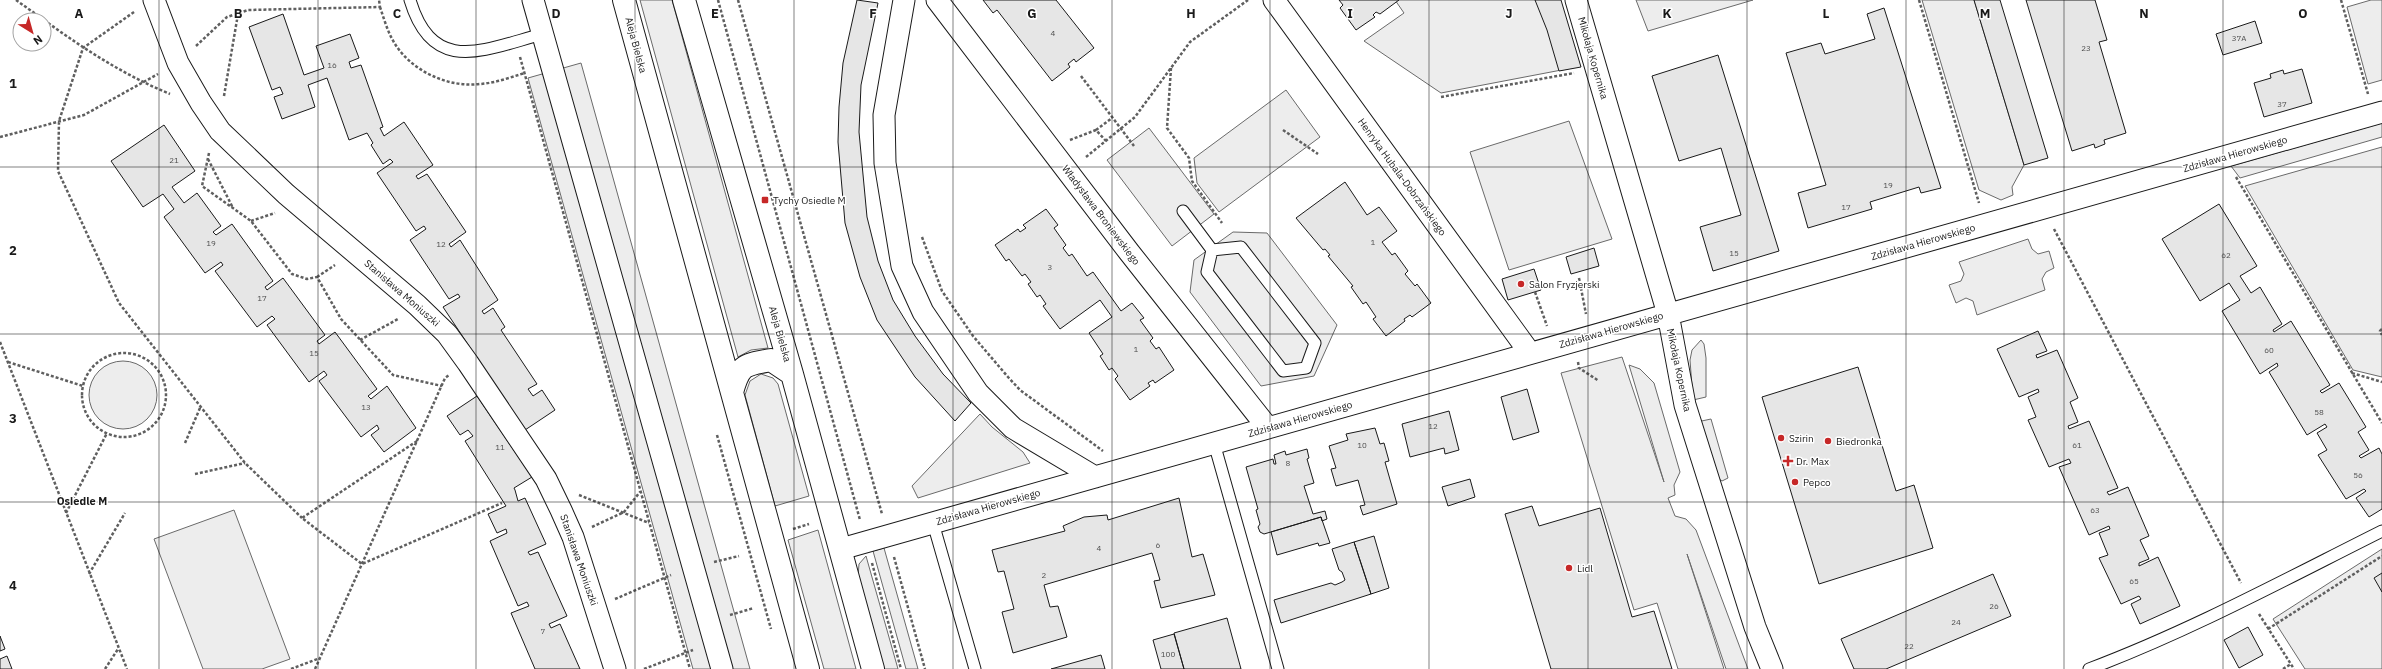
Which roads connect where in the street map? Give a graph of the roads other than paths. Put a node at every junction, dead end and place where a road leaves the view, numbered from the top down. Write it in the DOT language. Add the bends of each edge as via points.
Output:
graph roads {
  1 [pos="410,0"];
  2 [pos="534,0"];
  3 [pos="624,0"];
  4 [pos="684,0"];
  5 [pos="904,0"];
  6 [pos="1274,0"];
  7 [pos="1576,0"];
  8 [pos="944,3"];
  9 [pos="146,4"];
  10 [pos="543,34"];
  11 [pos="2378,113"];
  12 [pos="1183,211"];
  13 [pos="1212,250"];
  14 [pos="1668,314"];
  15 [pos="1530,353"];
  16 [pos="792,374"];
  17 [pos="732,392"];
  18 [pos="1268,428"];
  19 [pos="1214,443"];
  20 [pos="1096,477"];
  21 [pos="933,523"];
  22 [pos="2382,531"];
  23 [pos="841,549"];
  24 [pos="615,669"];
  25 [pos="722,669"];
  26 [pos="808,669"];
  27 [pos="873,669"];
  28 [pos="975,669"];
  29 [pos="1278,669"];
  30 [pos="1772,669"];
  31 [pos="2089,669"];
  1 -- 10 [label="lane" via="415,18 425,34 445,48 456,52 472,52"];
  2 -- 10 [label="street"];
  3 -- 17 [label="main road, Aleja Bielska"];
  4 -- 16 [label="main road, Aleja Bielska"];
  5 -- 20 [label="street" via="884,115 885,163 902,266 923,312 978,392 1013,428"];
  6 -- 15 [label="street, Henryka Hubala-Dobrzańskiego"];
  7 -- 14 [label="street, Mikołaja Kopernika"];
  8 -- 18 [label="street, Władysława Broniewskiego" via="1129,252"];
  9 -- 24 [label="street, Stanisława Moniuszki" via="201,103 220,131 420,307 447,334 468,363 546,479 573,537"];
  10 -- 25 [label="street"];
  11 -- 14 [label="street, Zdzisława Hierowskiego"];
  12 -- 13 [label="lane"];
  13 -- 13 [label="lane" via="1207,272 1283,371 1306,368 1315,343 1241,247"];
  14 -- 15 [label="street, Zdzisława Hierowskiego"];
  14 -- 30 [label="street, Mikołaja Kopernika" via="1685,405 1755,627"];
  15 -- 18 [label="street, Zdzisława Hierowskiego"];
  16 -- 17 [label="main road" via="771,360 749,364 738,372"];
  16 -- 23 [label="main road, Aleja Bielska"];
  17 -- 26 [label="main road, Aleja Bielska"];
  18 -- 19 [label="street, Zdzisława Hierowskiego"];
  19 -- 20 [label="street, Zdzisława Hierowskiego"];
  19 -- 29 [label="lane"];
  20 -- 21 [label="street, Zdzisława Hierowskiego"];
  21 -- 23 [label="street, Zdzisława Hierowskiego"];
  21 -- 28 [label="lane"];
  22 -- 31 [label="lane" via="2124,656"];
  23 -- 27 [label="main road, Aleja Bielska"];
}
